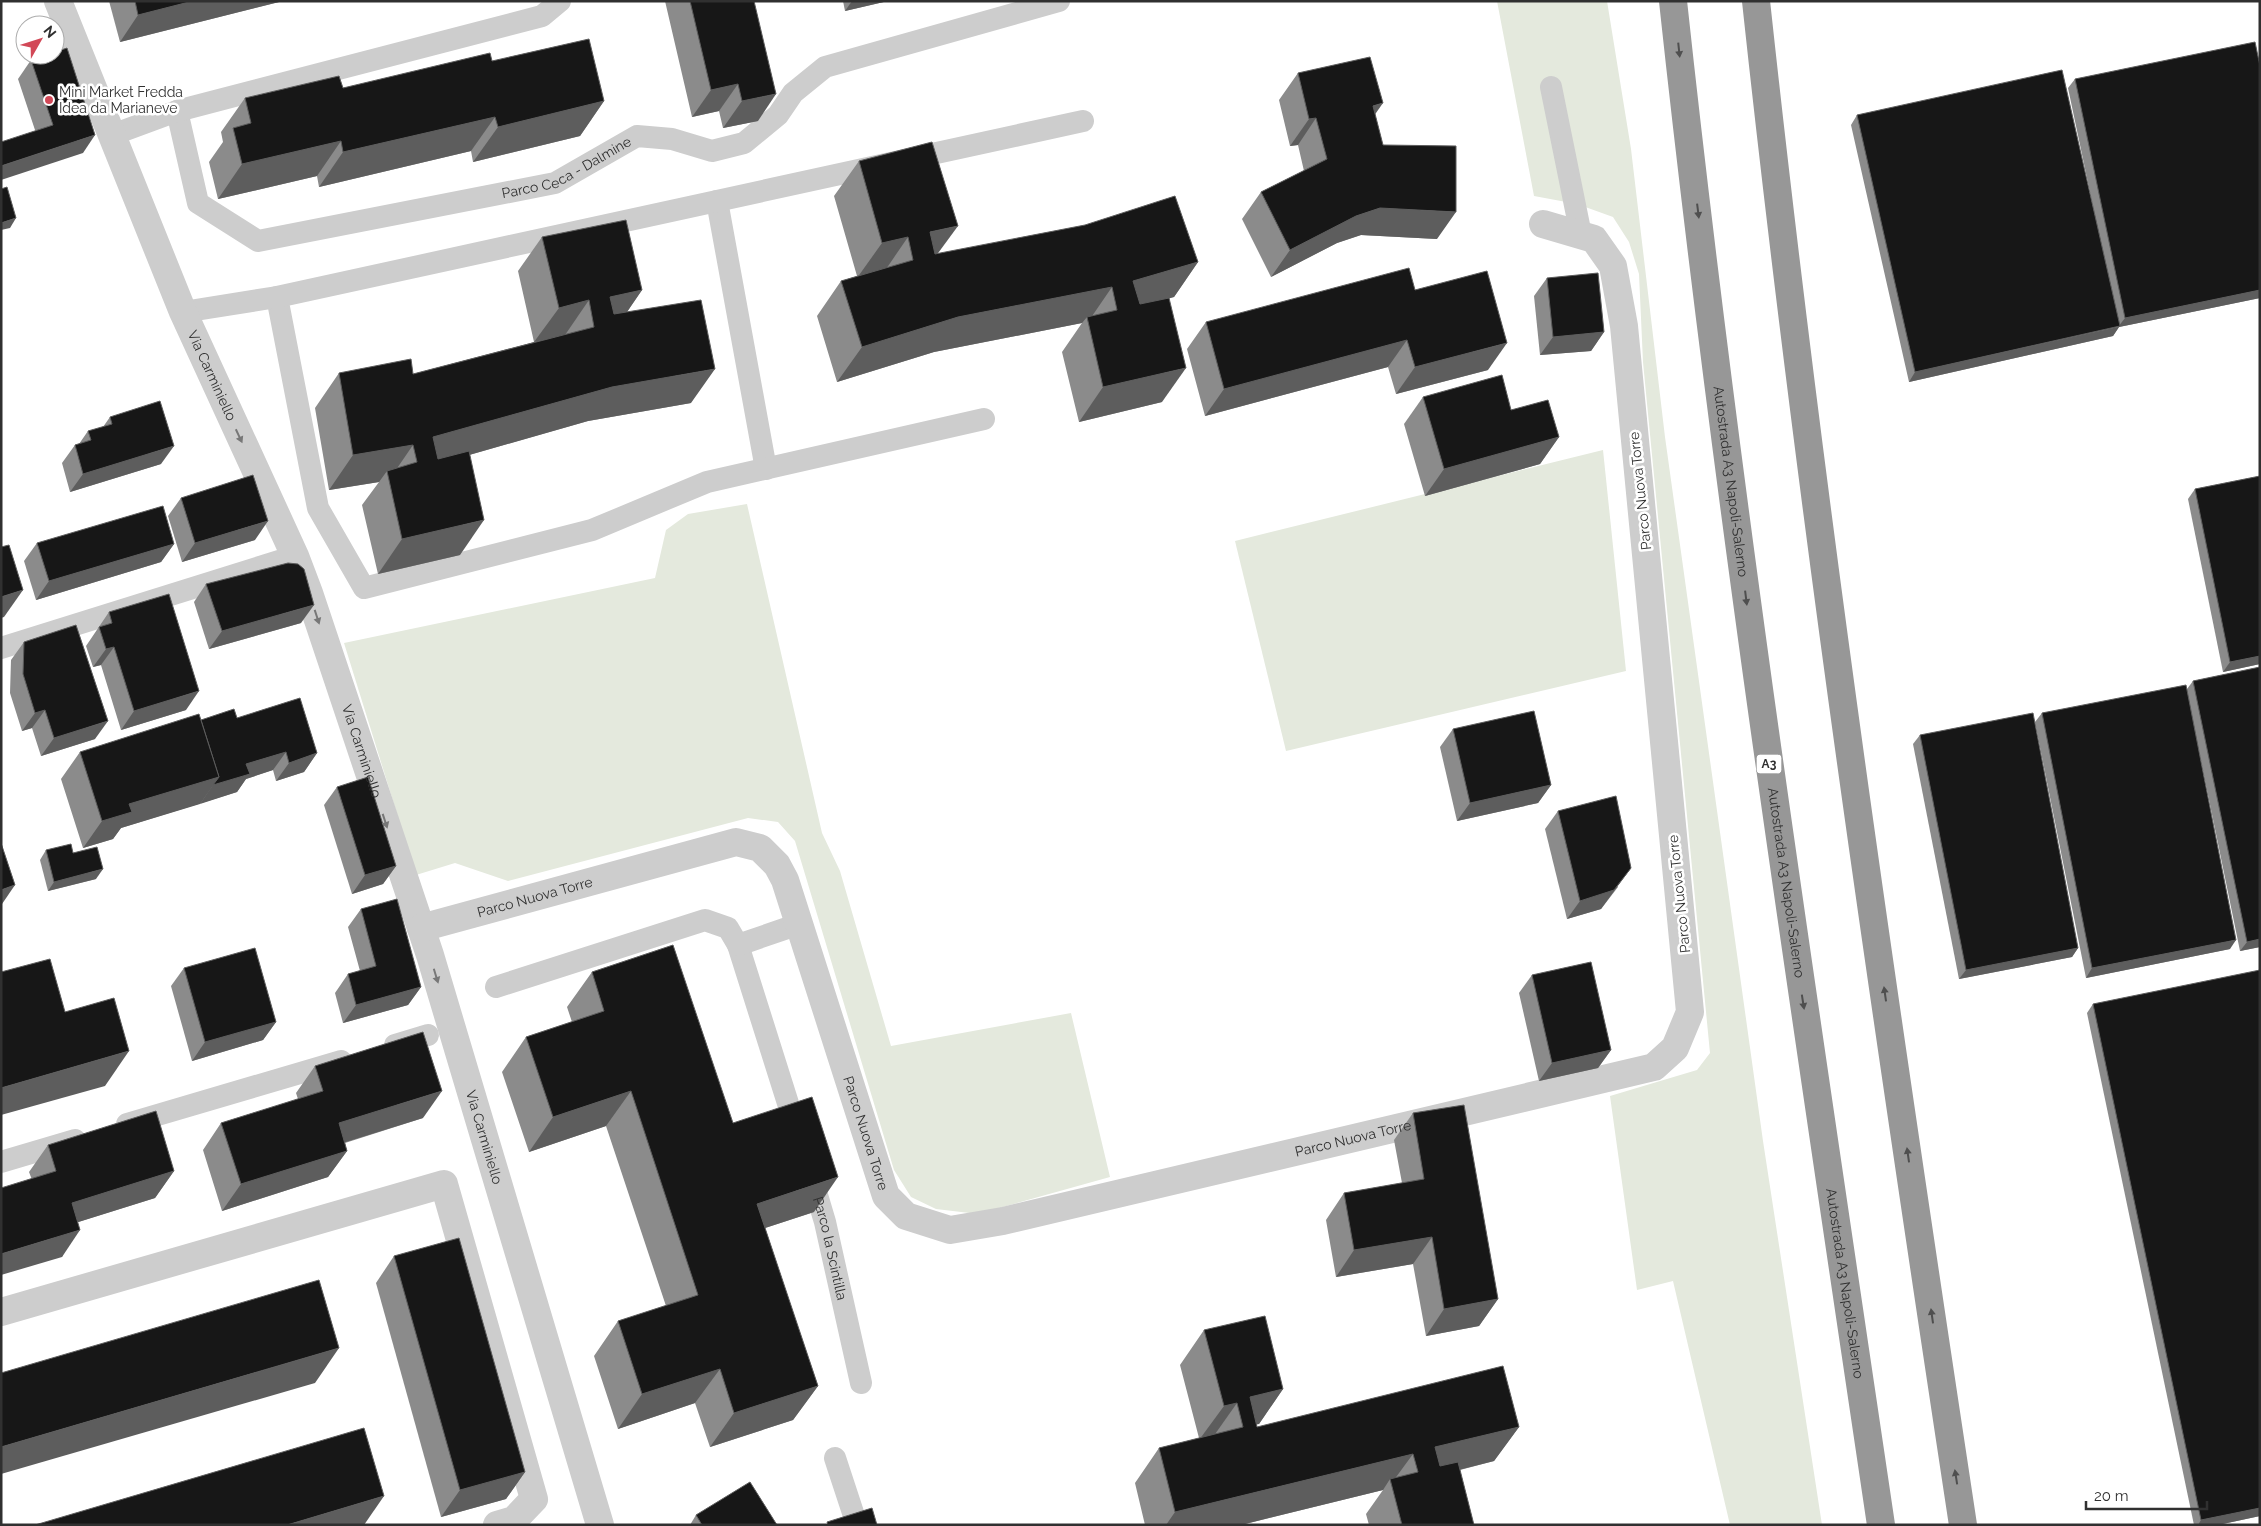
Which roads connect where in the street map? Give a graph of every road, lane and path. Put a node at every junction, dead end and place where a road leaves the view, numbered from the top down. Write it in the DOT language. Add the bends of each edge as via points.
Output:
graph roads {
  1 [pos="58,1"];
  2 [pos="560,1"];
  3 [pos="1059,1"];
  4 [pos="1673,1"];
  5 [pos="1756,1"];
  6 [pos="1551,86"];
  7 [pos="177,111"];
  8 [pos="1083,121"];
  9 [pos="112,134"];
  10 [pos="717,201"];
  11 [pos="1543,224"];
  12 [pos="1581,235"];
  13 [pos="277,297"];
  14 [pos="182,312"];
  15 [pos="984,419"];
  16 [pos="766,469"];
  17 [pos="294,556"];
  18 [pos="1,648"];
  19 [pos="799,924"];
  20 [pos="421,928"];
  21 [pos="738,945"];
  22 [pos="496,987"];
  23 [pos="428,1035"];
  24 [pos="1,1162"];
  25 [pos="1,1312"];
  26 [pos="861,1383"];
  27 [pos="835,1458"];
  28 [pos="497,1525"];
  29 [pos="600,1525"];
  30 [pos="857,1525"];
  31 [pos="1881,1525"];
  32 [pos="1964,1525"];
  1 -- 9 [label="street, Via Carminiello"];
  2 -- 7 [label="lane" via="542,16"];
  3 -- 7 [label="lane, Parco Ceca - Dalmine" via="825,67 793,93 778,115 744,143 712,150 672,139 637,136 555,183 258,241 198,203"];
  4 -- 31 [label="highway, Autostrada A3 Napoli-Salerno / A3, one-way" via="1751,636"];
  32 -- 5 [label="highway, one-way" via="1828,597"];
  6 -- 12 [label="lane"];
  7 -- 9 [label="lane"];
  8 -- 10 [label="lane"];
  9 -- 14 [label="street, Via Carminiello"];
  10 -- 13 [label="lane"];
  10 -- 16 [label="lane"];
  11 -- 12 [label="street, Parco Nuova Torre"];
  12 -- 19 [label="street, Parco Nuova Torre" via="1594,239 1613,266 1624,326 1690,1012 1675,1048 1654,1067 1003,1221 950,1230 906,1216 886,1196"];
  13 -- 14 [label="lane"];
  13 -- 16 [label="lane" via="318,508 364,588 592,530 707,482"];
  14 -- 17 [label="street, Via Carminiello, one-way"];
  15 -- 16 [label="lane"];
  17 -- 18 [label="lane"];
  17 -- 20 [label="street, Via Carminiello, one-way"];
  19 -- 20 [label="street, Parco Nuova Torre" via="777,865 760,848 736,842"];
  19 -- 21 [label="lane"];
  20 -- 29 [label="street, Via Carminiello, one-way"];
  21 -- 22 [label="lane, Parco la Scintilla" via="728,928 705,920"];
  21 -- 26 [label="lane, Parco la Scintilla" via="825,1222"];
  23 -- 24 [label="lane"];
  25 -- 28 [label="street" via="444,1184 534,1498 514,1520"];
  27 -- 30 [label="lane"];
}
